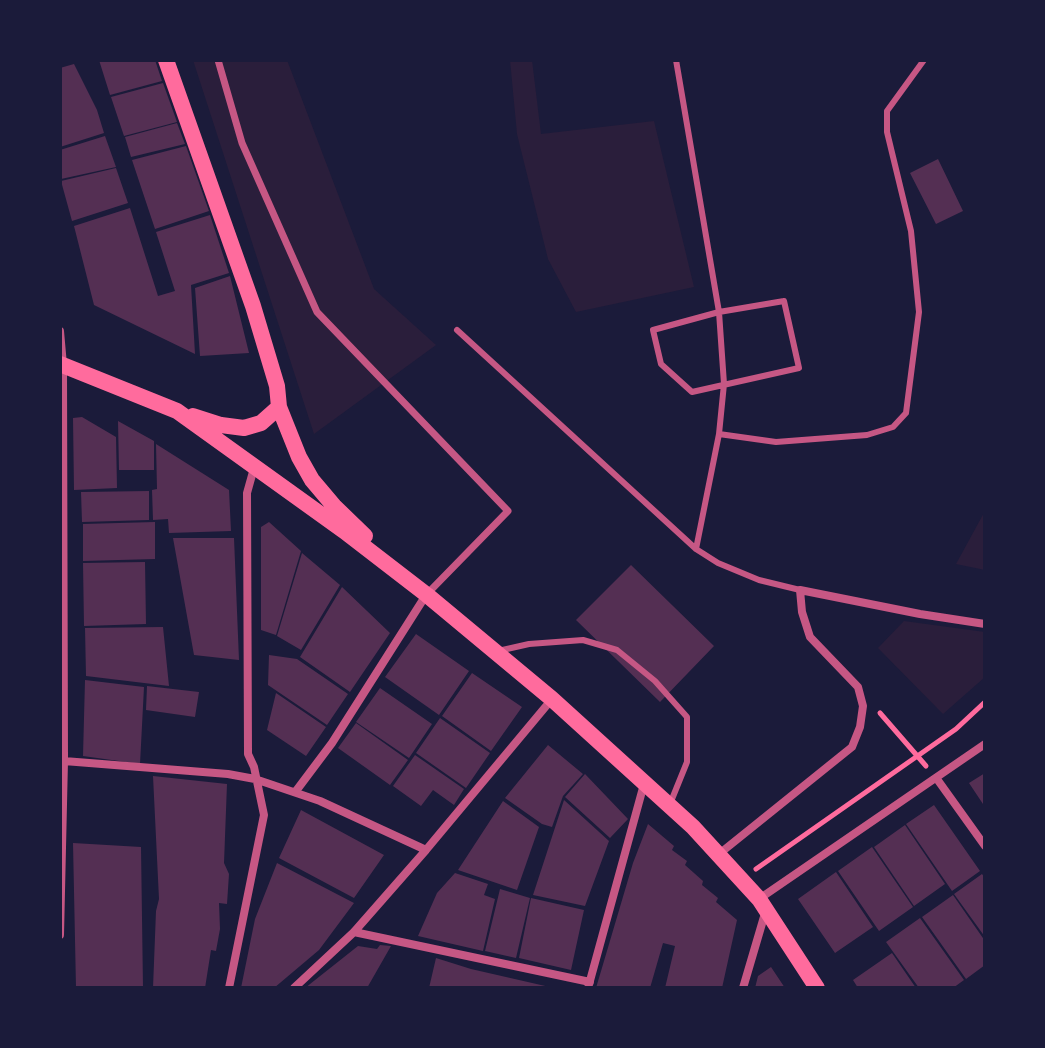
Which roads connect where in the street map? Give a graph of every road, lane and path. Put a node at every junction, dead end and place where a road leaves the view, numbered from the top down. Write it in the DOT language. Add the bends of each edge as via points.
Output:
graph roads {
  1 [pos="166,60"];
  2 [pos="218,60"];
  3 [pos="676,60"];
  4 [pos="924,60"];
  5 [pos="719,312"];
  6 [pos="457,330"];
  7 [pos="60,331"];
  8 [pos="62,365"];
  9 [pos="724,384"];
  10 [pos="279,407"];
  11 [pos="177,411"];
  12 [pos="719,434"];
  13 [pos="254,467"];
  14 [pos="696,549"];
  15 [pos="800,590"];
  16 [pos="427,595"];
  17 [pos="985,624"];
  18 [pos="495,652"];
  19 [pos="858,687"];
  20 [pos="552,699"];
  21 [pos="985,702"];
  22 [pos="985,744"];
  23 [pos="918,756"];
  24 [pos="64,761"];
  25 [pos="255,779"];
  26 [pos="937,779"];
  27 [pos="645,783"];
  28 [pos="296,791"];
  29 [pos="670,804"];
  30 [pos="985,846"];
  31 [pos="426,850"];
  32 [pos="718,854"];
  33 [pos="60,871"];
  34 [pos="742,879"];
  35 [pos="763,904"];
  36 [pos="354,932"];
  37 [pos="60,935"];
  38 [pos="589,985"];
  39 [pos="229,988"];
  40 [pos="294,988"];
  41 [pos="743,988"];
  42 [pos="817,988"];
  1 -- 10 [label="main road" via="253,306"];
  2 -- 16 [label="street" via="242,143 317,312 508,511"];
  3 -- 5 [label="lane"];
  4 -- 12 [label="lane" via="887,111 887,132 911,231 919,312 906,413 893,427 867,435 776,442"];
  5 -- 9 [label="lane"];
  5 -- 9 [label="lane" via="653,330 661,364 692,392"];
  5 -- 9 [label="lane" via="784,301 799,368"];
  6 -- 14 [label="lane"];
  7 -- 8 [label="street"];
  8 -- 11 [label="main road"];
  8 -- 24 [label="street"];
  9 -- 12 [label="lane"];
  10 -- 11 [label="main road" via="261,423 244,428"];
  10 -- 16 [label="main road" via="312,480"];
  11 -- 13 [label="main road"];
  12 -- 14 [label="lane"];
  13 -- 16 [label="main road"];
  13 -- 25 [label="street" via="247,508 248,754"];
  14 -- 15 [label="lane" via="759,580"];
  15 -- 17 [label="street"];
  15 -- 19 [label="street" via="810,637"];
  16 -- 18 [label="main road"];
  16 -- 28 [label="street"];
  18 -- 20 [label="main road"];
  18 -- 29 [label="lane" via="583,640 617,650 655,681 687,717 687,762"];
  19 -- 23 [label="path"];
  19 -- 32 [label="street" via="863,706 852,747"];
  20 -- 27 [label="main road"];
  20 -- 31 [label="street"];
  21 -- 23 [label="path"];
  22 -- 26 [label="street"];
  23 -- 26 [label="path"];
  23 -- 34 [label="path"];
  24 -- 25 [label="street"];
  24 -- 33 [label="street"];
  25 -- 28 [label="street"];
  25 -- 39 [label="street" via="264,815"];
  26 -- 30 [label="street"];
  26 -- 35 [label="street"];
  27 -- 29 [label="main road"];
  27 -- 38 [label="street"];
  28 -- 31 [label="street"];
  29 -- 32 [label="main road"];
  31 -- 36 [label="street"];
  32 -- 34 [label="main road"];
  33 -- 37 [label="street"];
  34 -- 35 [label="main road"];
  35 -- 41 [label="street"];
  35 -- 42 [label="main road"];
  36 -- 38 [label="street"];
  36 -- 40 [label="street"];
}
